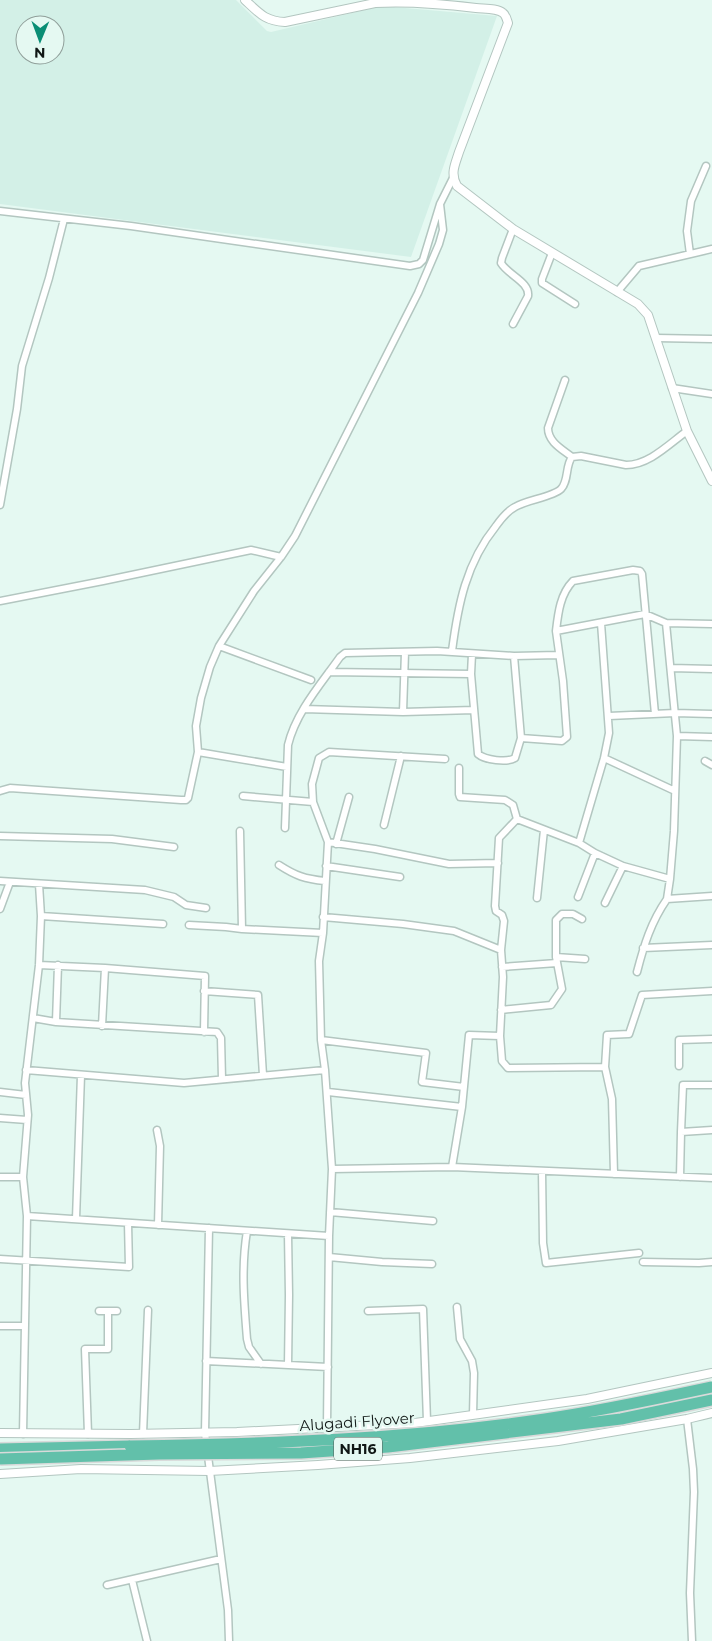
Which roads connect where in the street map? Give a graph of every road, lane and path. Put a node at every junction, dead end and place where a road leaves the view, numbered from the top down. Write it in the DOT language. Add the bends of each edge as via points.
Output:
graph roads {
  1 [pos="245,0"];
  2 [pos="706,166"];
  3 [pos="453,178"];
  4 [pos="440,204"];
  5 [pos="0,211"];
  6 [pos="64,219"];
  7 [pos="513,229"];
  8 [pos="712,249"];
  9 [pos="552,253"];
  10 [pos="690,254"];
  11 [pos="617,292"];
  12 [pos="575,304"];
  13 [pos="513,324"];
  14 [pos="656,338"];
  15 [pos="712,339"];
  16 [pos="564,380"];
  17 [pos="672,388"];
  18 [pos="712,394"];
  19 [pos="687,431"];
  20 [pos="572,457"];
  21 [pos="711,479"];
  22 [pos="0,505"];
  23 [pos="280,557"];
  24 [pos="0,600"];
  25 [pos="645,614"];
  26 [pos="601,623"];
  27 [pos="666,623"];
  28 [pos="712,624"];
  29 [pos="556,631"];
  30 [pos="219,646"];
  31 [pos="405,652"];
  32 [pos="452,652"];
  33 [pos="472,654"];
  34 [pos="558,655"];
  35 [pos="514,656"];
  36 [pos="671,668"];
  37 [pos="712,669"];
  38 [pos="329,672"];
  39 [pos="405,673"];
  40 [pos="471,674"];
  41 [pos="311,680"];
  42 [pos="304,709"];
  43 [pos="474,710"];
  44 [pos="403,712"];
  45 [pos="674,713"];
  46 [pos="655,714"];
  47 [pos="712,714"];
  48 [pos="609,716"];
  49 [pos="677,736"];
  50 [pos="712,737"];
  51 [pos="521,738"];
  52 [pos="198,752"];
  53 [pos="401,756"];
  54 [pos="604,758"];
  55 [pos="446,759"];
  56 [pos="705,761"];
  57 [pos="712,765"];
  58 [pos="287,766"];
  59 [pos="459,768"];
  60 [pos="0,791"];
  61 [pos="675,791"];
  62 [pos="242,796"];
  63 [pos="349,797"];
  64 [pos="285,800"];
  65 [pos="313,802"];
  66 [pos="516,820"];
  67 [pos="384,825"];
  68 [pos="285,828"];
  69 [pos="240,830"];
  70 [pos="544,830"];
  71 [pos="0,836"];
  72 [pos="328,842"];
  73 [pos="579,843"];
  74 [pos="336,844"];
  75 [pos="174,848"];
  76 [pos="595,853"];
  77 [pos="498,863"];
  78 [pos="279,865"];
  79 [pos="326,866"];
  80 [pos="623,866"];
  81 [pos="400,877"];
  82 [pos="670,879"];
  83 [pos="0,881"];
  84 [pos="325,881"];
  85 [pos="10,882"];
  86 [pos="39,884"];
  87 [pos="712,896"];
  88 [pos="578,897"];
  89 [pos="537,898"];
  90 [pos="667,899"];
  91 [pos="605,903"];
  92 [pos="206,908"];
  93 [pos="0,909"];
  94 [pos="42,916"];
  95 [pos="323,917"];
  96 [pos="582,919"];
  97 [pos="163,924"];
  98 [pos="188,925"];
  99 [pos="242,929"];
  100 [pos="323,933"];
  101 [pos="712,945"];
  102 [pos="643,948"];
  103 [pos="501,950"];
  104 [pos="585,959"];
  105 [pos="556,960"];
  106 [pos="39,965"];
  107 [pos="58,965"];
  108 [pos="502,967"];
  109 [pos="105,968"];
  110 [pos="637,972"];
  111 [pos="204,991"];
  112 [pos="712,991"];
  113 [pos="501,1010"];
  114 [pos="33,1018"];
  115 [pos="56,1022"];
  116 [pos="102,1026"];
  117 [pos="204,1032"];
  118 [pos="500,1036"];
  119 [pos="712,1039"];
  120 [pos="321,1040"];
  121 [pos="679,1066"];
  122 [pos="605,1067"];
  123 [pos="26,1070"];
  124 [pos="325,1070"];
  125 [pos="81,1075"];
  126 [pos="263,1075"];
  127 [pos="222,1079"];
  128 [pos="712,1085"];
  129 [pos="464,1087"];
  130 [pos="0,1092"];
  131 [pos="328,1092"];
  132 [pos="26,1095"];
  133 [pos="462,1107"];
  134 [pos="0,1118"];
  135 [pos="27,1120"];
  136 [pos="157,1130"];
  137 [pos="712,1130"];
  138 [pos="681,1132"];
  139 [pos="452,1167"];
  140 [pos="332,1169"];
  141 [pos="542,1171"];
  142 [pos="614,1174"];
  143 [pos="0,1177"];
  144 [pos="23,1177"];
  145 [pos="680,1177"];
  146 [pos="712,1178"];
  147 [pos="330,1212"];
  148 [pos="28,1216"];
  149 [pos="76,1219"];
  150 [pos="433,1221"];
  151 [pos="128,1223"];
  152 [pos="158,1225"];
  153 [pos="209,1228"];
  154 [pos="247,1231"];
  155 [pos="288,1234"];
  156 [pos="329,1236"];
  157 [pos="639,1254"];
  158 [pos="328,1257"];
  159 [pos="0,1259"];
  160 [pos="27,1261"];
  161 [pos="643,1262"];
  162 [pos="712,1262"];
  163 [pos="432,1264"];
  164 [pos="457,1307"];
  165 [pos="98,1310"];
  166 [pos="148,1310"];
  167 [pos="108,1311"];
  168 [pos="117,1311"];
  169 [pos="368,1311"];
  170 [pos="0,1326"];
  171 [pos="25,1326"];
  172 [pos="206,1361"];
  173 [pos="261,1364"];
  174 [pos="288,1365"];
  175 [pos="328,1367"];
  176 [pos="712,1373"];
  177 [pos="712,1387"];
  178 [pos="712,1400"];
  179 [pos="712,1413"];
  180 [pos="473,1415"];
  181 [pos="687,1419"];
  182 [pos="427,1421"];
  183 [pos="327,1427"];
  184 [pos="0,1433"];
  185 [pos="205,1433"];
  186 [pos="23,1434"];
  187 [pos="88,1434"];
  188 [pos="143,1434"];
  189 [pos="0,1449"];
  190 [pos="0,1459"];
  191 [pos="209,1470"];
  192 [pos="0,1474"];
  193 [pos="221,1559"];
  194 [pos="132,1580"];
  195 [pos="107,1586"];
  196 [pos="147,1641"];
  197 [pos="229,1641"];
  198 [pos="692,1641"];
  1 -- 3 [label="street" via="272,21 285,22 391,2 440,4 503,13 508,23 459,152"];
  2 -- 10 [label="street" via="691,201 687,231"];
  3 -- 4 [label="street"];
  3 -- 7 [label="street" via="457,186"];
  4 -- 6 [label="street" via="423,260 410,266"];
  4 -- 23 [label="street" via="443,230 418,293 295,536"];
  5 -- 6 [label="street"];
  6 -- 22 [label="street" via="22,366"];
  7 -- 9 [label="street"];
  7 -- 13 [label="street" via="501,263 529,291"];
  8 -- 10 [label="street"];
  9 -- 11 [label="street"];
  9 -- 12 [label="street" via="542,283"];
  10 -- 11 [label="street" via="640,266"];
  11 -- 14 [label="street" via="645,310"];
  14 -- 15 [label="street"];
  14 -- 17 [label="street"];
  16 -- 20 [label="street" via="548,434 550,440"];
  17 -- 18 [label="street"];
  17 -- 19 [label="street"];
  19 -- 20 [label="street" via="634,465"];
  19 -- 21 [label="street"];
  20 -- 32 [label="street" via="559,491 515,506 490,532 476,556 462,592"];
  23 -- 24 [label="street" via="251,550"];
  23 -- 30 [label="street"];
  25 -- 26 [label="street"];
  25 -- 27 [label="street"];
  25 -- 29 [label="street" via="642,574 638,570 573,581 564,594"];
  25 -- 46 [label="street"];
  26 -- 29 [label="street"];
  26 -- 48 [label="street"];
  27 -- 28 [label="street"];
  27 -- 36 [label="street"];
  29 -- 34 [label="street"];
  30 -- 41 [label="street"];
  30 -- 52 [label="street" via="201,698 196,726"];
  31 -- 32 [label="street"];
  31 -- 38 [label="street" via="345,653"];
  31 -- 39 [label="street"];
  32 -- 33 [label="street"];
  33 -- 35 [label="street"];
  33 -- 40 [label="street"];
  34 -- 35 [label="street"];
  34 -- 51 [label="street" via="567,737 562,741"];
  35 -- 51 [label="street"];
  36 -- 37 [label="street"];
  36 -- 45 [label="street"];
  38 -- 39 [label="street"];
  38 -- 42 [label="street"];
  39 -- 40 [label="street"];
  39 -- 44 [label="street"];
  40 -- 43 [label="street"];
  42 -- 44 [label="street"];
  42 -- 58 [label="street" via="291,732"];
  43 -- 44 [label="street"];
  43 -- 51 [label="street" via="480,756 512,760"];
  45 -- 46 [label="street"];
  45 -- 47 [label="street"];
  45 -- 49 [label="street"];
  46 -- 48 [label="street"];
  48 -- 54 [label="street"];
  49 -- 50 [label="street"];
  49 -- 61 [label="street"];
  52 -- 58 [label="street"];
  52 -- 60 [label="street" via="186,800 10,788"];
  53 -- 55 [label="street"];
  53 -- 65 [label="street" via="329,752 322,755 312,784"];
  53 -- 67 [label="street"];
  54 -- 61 [label="street"];
  54 -- 73 [label="street"];
  56 -- 57 [label="street"];
  58 -- 64 [label="street"];
  59 -- 66 [label="street" via="460,796 505,800 513,805"];
  61 -- 82 [label="street"];
  62 -- 64 [label="street"];
  63 -- 74 [label="street"];
  64 -- 65 [label="street"];
  64 -- 68 [label="street"];
  65 -- 72 [label="street"];
  66 -- 70 [label="street"];
  66 -- 77 [label="street" via="499,838"];
  69 -- 99 [label="street"];
  70 -- 73 [label="street"];
  70 -- 89 [label="street"];
  71 -- 75 [label="street" via="112,839"];
  72 -- 74 [label="street"];
  72 -- 79 [label="street"];
  73 -- 76 [label="street"];
  74 -- 77 [label="street" via="449,864"];
  76 -- 80 [label="street"];
  76 -- 88 [label="street"];
  77 -- 103 [label="street" via="495,906 504,921"];
  78 -- 84 [label="street" via="300,877"];
  79 -- 81 [label="street"];
  79 -- 84 [label="street"];
  80 -- 82 [label="street"];
  80 -- 91 [label="street"];
  82 -- 90 [label="street"];
  83 -- 85 [label="street"];
  84 -- 95 [label="street"];
  85 -- 86 [label="street"];
  85 -- 93 [label="street"];
  86 -- 92 [label="street" via="145,890 174,896 186,905"];
  86 -- 94 [label="street"];
  87 -- 90 [label="street"];
  90 -- 102 [label="street"];
  94 -- 97 [label="street"];
  94 -- 106 [label="street"];
  95 -- 100 [label="street"];
  95 -- 103 [label="street" via="454,931"];
  96 -- 105 [label="street" via="573,914 558,916"];
  98 -- 99 [label="street"];
  99 -- 100 [label="street"];
  100 -- 120 [label="street" via="319,961"];
  101 -- 102 [label="street"];
  102 -- 110 [label="street"];
  103 -- 108 [label="street"];
  104 -- 105 [label="street"];
  105 -- 108 [label="street"];
  105 -- 113 [label="street" via="562,989 551,1005"];
  106 -- 107 [label="street"];
  106 -- 114 [label="street"];
  107 -- 109 [label="street"];
  107 -- 115 [label="street"];
  108 -- 113 [label="street"];
  109 -- 111 [label="street" via="205,976"];
  109 -- 116 [label="street"];
  111 -- 117 [label="street"];
  111 -- 126 [label="street" via="258,996"];
  112 -- 122 [label="street" via="642,995 629,1034 607,1034"];
  113 -- 118 [label="street"];
  114 -- 115 [label="street"];
  114 -- 123 [label="street"];
  115 -- 116 [label="street"];
  116 -- 117 [label="street"];
  117 -- 127 [label="street" via="220,1035"];
  118 -- 122 [label="street" via="502,1061 508,1068"];
  118 -- 129 [label="street" via="469,1034"];
  119 -- 121 [label="street" via="679,1040"];
  120 -- 124 [label="street"];
  120 -- 129 [label="street" via="426,1053 422,1082"];
  122 -- 142 [label="street" via="612,1099"];
  123 -- 125 [label="street"];
  123 -- 132 [label="street"];
  124 -- 126 [label="street"];
  124 -- 131 [label="street"];
  125 -- 127 [label="street" via="184,1083"];
  125 -- 149 [label="street"];
  126 -- 127 [label="street"];
  128 -- 138 [label="street" via="683,1084"];
  129 -- 133 [label="street"];
  130 -- 132 [label="street"];
  131 -- 133 [label="street"];
  131 -- 140 [label="street"];
  132 -- 135 [label="street"];
  133 -- 139 [label="street"];
  134 -- 135 [label="street"];
  135 -- 144 [label="street"];
  136 -- 152 [label="street" via="160,1146"];
  137 -- 138 [label="street"];
  138 -- 145 [label="street"];
  139 -- 140 [label="street"];
  139 -- 141 [label="street"];
  140 -- 147 [label="street"];
  141 -- 142 [label="street"];
  141 -- 157 [label="street" via="546,1263"];
  142 -- 145 [label="street"];
  143 -- 144 [label="street"];
  144 -- 148 [label="street"];
  145 -- 146 [label="street"];
  147 -- 150 [label="street"];
  147 -- 156 [label="street"];
  148 -- 149 [label="street"];
  148 -- 160 [label="street"];
  149 -- 151 [label="street"];
  151 -- 152 [label="street"];
  151 -- 160 [label="street" via="129,1267"];
  152 -- 153 [label="street"];
  153 -- 154 [label="street"];
  153 -- 172 [label="street"];
  154 -- 155 [label="street"];
  154 -- 173 [label="street" via="242,1282 247,1339"];
  155 -- 156 [label="street"];
  155 -- 174 [label="street"];
  156 -- 158 [label="street"];
  158 -- 163 [label="street"];
  158 -- 175 [label="street"];
  159 -- 160 [label="street"];
  160 -- 171 [label="street"];
  161 -- 162 [label="street"];
  164 -- 180 [label="street" via="460,1338 472,1361 474,1373"];
  165 -- 167 [label="street"];
  166 -- 188 [label="street"];
  167 -- 168 [label="street"];
  167 -- 187 [label="street" via="108,1349 85,1349"];
  169 -- 182 [label="street" via="423,1309"];
  170 -- 171 [label="street"];
  171 -- 186 [label="street"];
  172 -- 173 [label="street"];
  172 -- 185 [label="street"];
  173 -- 174 [label="street"];
  174 -- 175 [label="street"];
  175 -- 183 [label="street"];
  176 -- 180 [label="street" via="588,1399"];
  177 -- 189 [label="highway, Alugadi Flyover / NH16, bridge" via="545,1419 381,1437"];
  178 -- 190 [label="highway, Alugadi Flyover / NH16, bridge" via="621,1419 388,1447 301,1453"];
  179 -- 181 [label="street"];
  180 -- 182 [label="street"];
  181 -- 191 [label="street" via="558,1441 410,1458"];
  181 -- 198 [label="street" via="694,1492 690,1593"];
  182 -- 183 [label="street"];
  183 -- 185 [label="street"];
  184 -- 186 [label="street"];
  185 -- 188 [label="street"];
  185 -- 191 [label="street"];
  186 -- 187 [label="street"];
  187 -- 188 [label="street"];
  191 -- 192 [label="street" via="81,1469"];
  191 -- 193 [label="street"];
  193 -- 194 [label="street"];
  193 -- 197 [label="street"];
  194 -- 195 [label="street"];
  194 -- 196 [label="street"];
}
